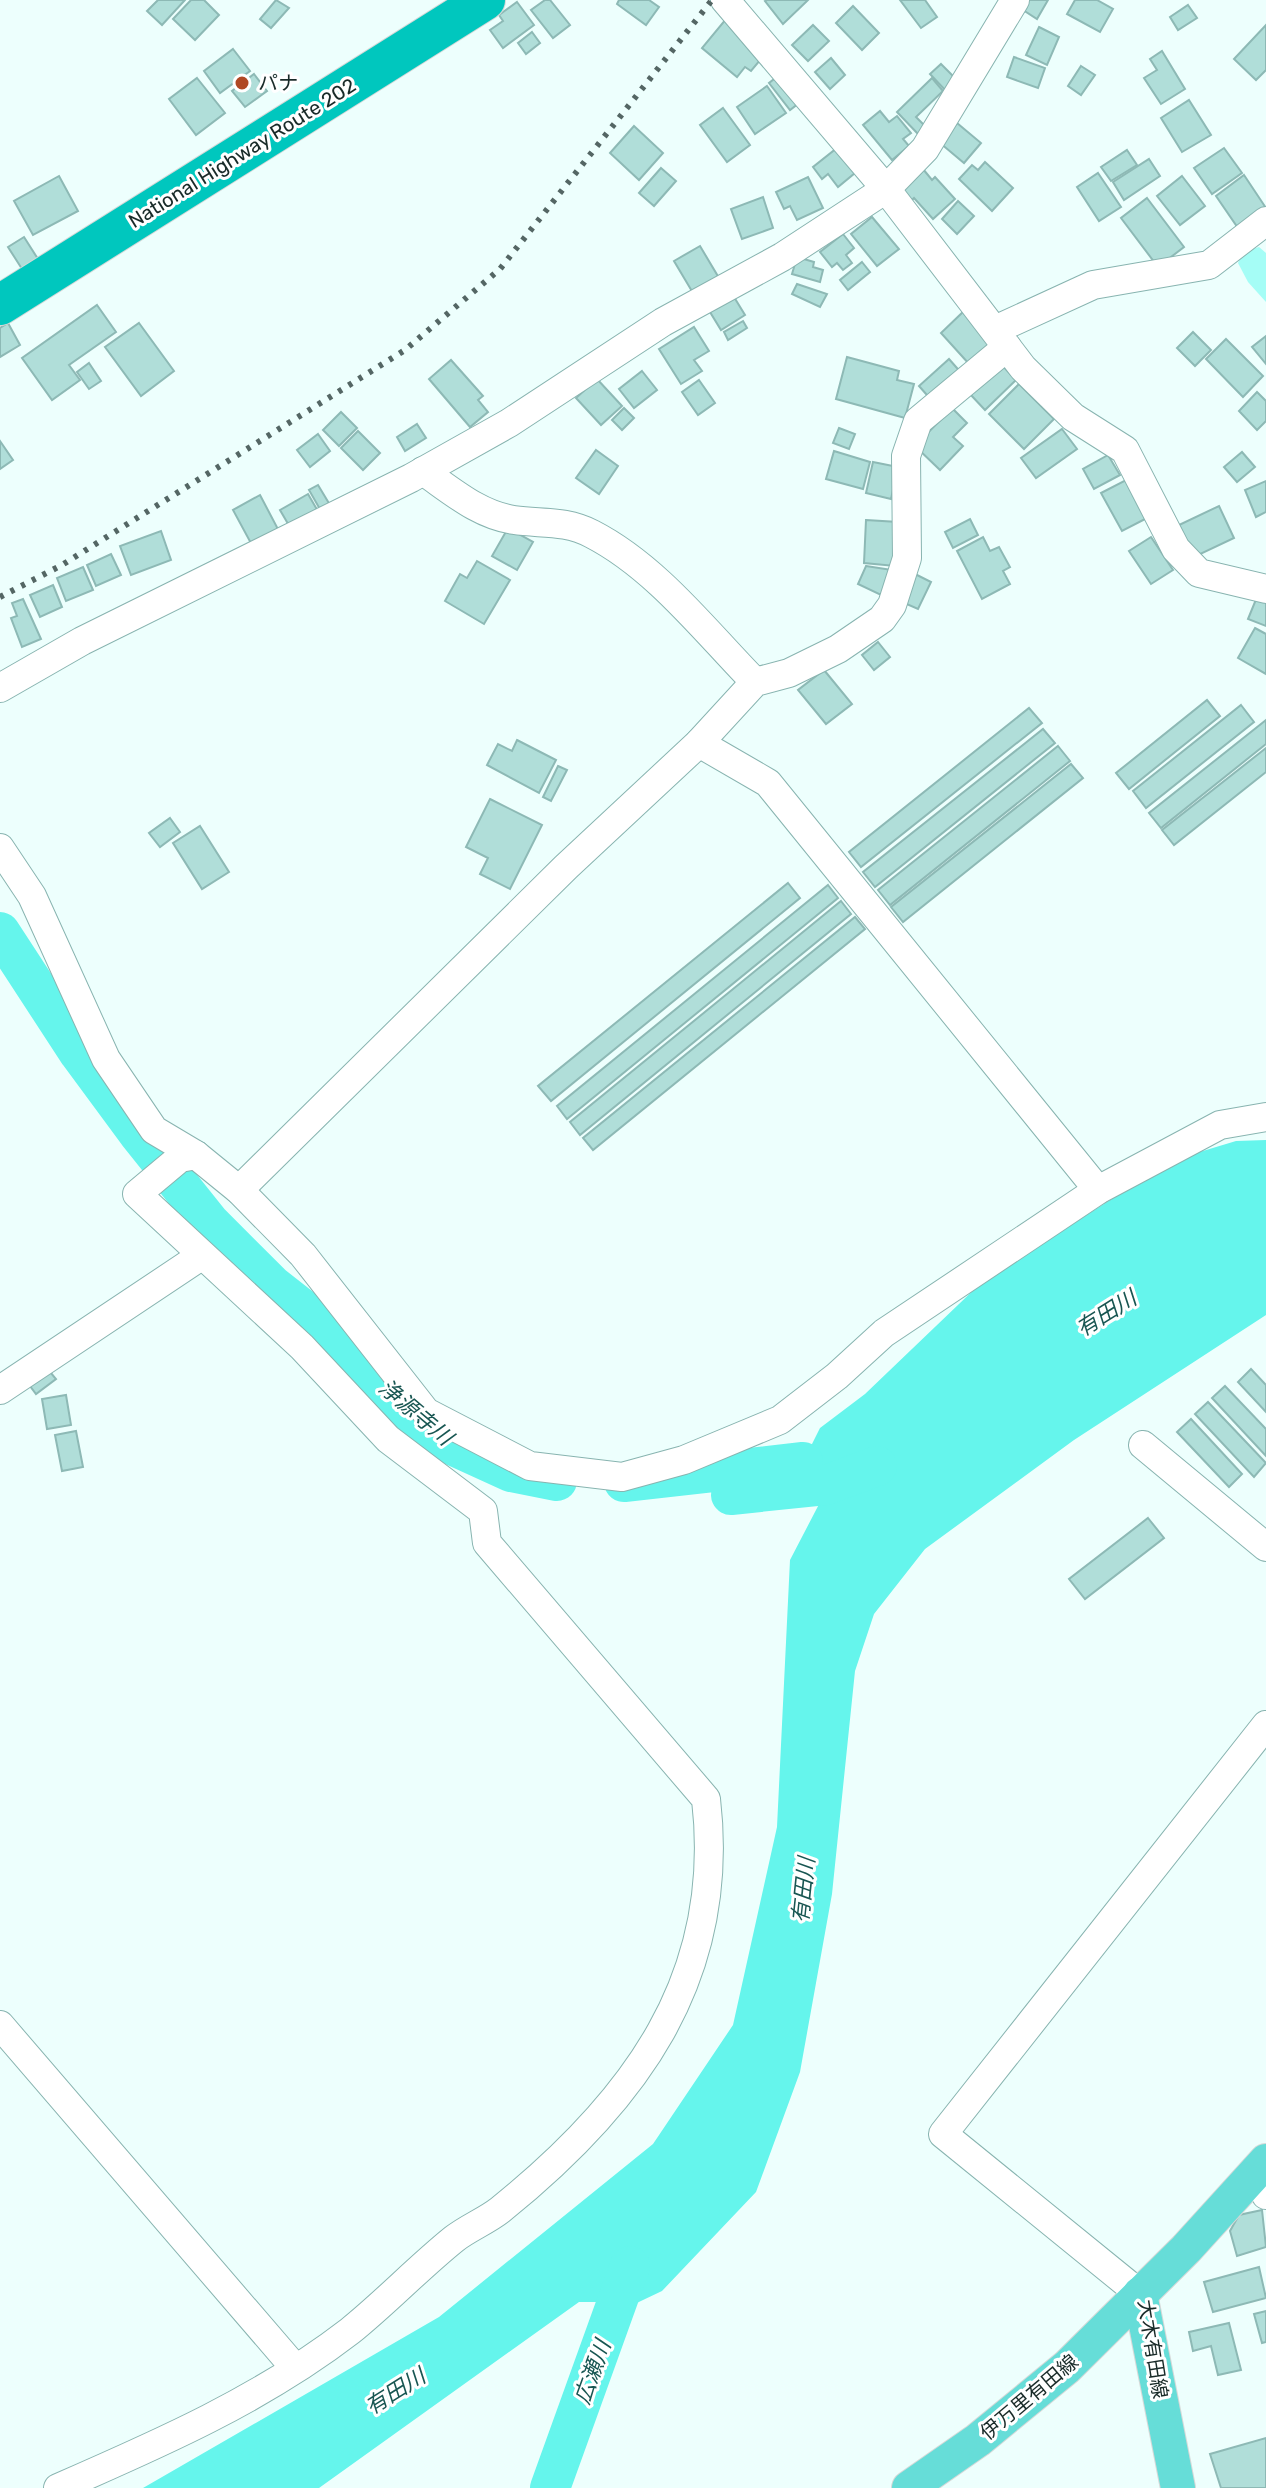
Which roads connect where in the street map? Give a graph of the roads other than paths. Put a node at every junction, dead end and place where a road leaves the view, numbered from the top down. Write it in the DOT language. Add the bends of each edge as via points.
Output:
graph roads {
  1 [pos="485,0"];
  2 [pos="725,0"];
  3 [pos="1015,0"];
  4 [pos="886,189"];
  5 [pos="1266,221"];
  6 [pos="0,305"];
  7 [pos="1001,338"];
  8 [pos="423,471"];
  9 [pos="1266,589"];
  10 [pos="755,682"];
  11 [pos="0,688"];
  12 [pos="699,743"];
  13 [pos="0,848"];
  14 [pos="1266,1117"];
  15 [pos="188,1156"];
  16 [pos="239,1190"];
  17 [pos="1098,1190"];
  18 [pos="201,1256"];
  19 [pos="0,1390"];
  20 [pos="1143,1445"];
  21 [pos="1266,1547"];
  22 [pos="1266,1725"];
  23 [pos="0,2025"];
  24 [pos="1264,2175"];
  25 [pos="1140,2294"];
  26 [pos="295,2368"];
  27 [pos="58,2488"];
  28 [pos="909,2488"];
  29 [pos="1178,2488"];
  1 -- 6 [label="highway, National Highway Route 202"];
  2 -- 4 [label="street"];
  3 -- 4 [label="street" via="925,149"];
  4 -- 7 [label="street"];
  4 -- 8 [label="street"];
  5 -- 7 [label="street" via="1209,265 1093,285"];
  7 -- 9 [label="street" via="1073,417 1125,450 1176,549 1199,573"];
  7 -- 10 [label="street" via="918,421 906,456 907,558 882,619 838,649 789,673"];
  8 -- 10 [label="street" via="480,510 514,520 557,521 592,534 648,573"];
  8 -- 11 [label="street" via="82,641"];
  10 -- 12 [label="street"];
  12 -- 16 [label="street"];
  12 -- 17 [label="street" via="768,783"];
  13 -- 15 [label="street" via="32,896 106,1059 154,1130"];
  14 -- 17 [label="street" via="1220,1125"];
  15 -- 16 [label="street"];
  15 -- 18 [label="street" via="137,1194"];
  16 -- 17 [label="street" via="303,1255 426,1412 530,1466 622,1477 684,1460 780,1420 884,1333"];
  18 -- 19 [label="street"];
  18 -- 26 [label="street" via="302,1347 388,1439 483,1511 487,1543 706,1799 711,1844 696,1949 675,2010 644,2064 600,2117 499,2211 456,2237 350,2330"];
  20 -- 21 [label="street"];
  22 -- 25 [label="street" via="943,2134"];
  23 -- 26 [label="street"];
  24 -- 25 [label="main road, 大木有田線"];
  25 -- 28 [label="main road, 伊万里有田線" via="1067,2367"];
  25 -- 29 [label="main road, 大木有田線"];
  26 -- 27 [label="street" via="155,2446"];
}
